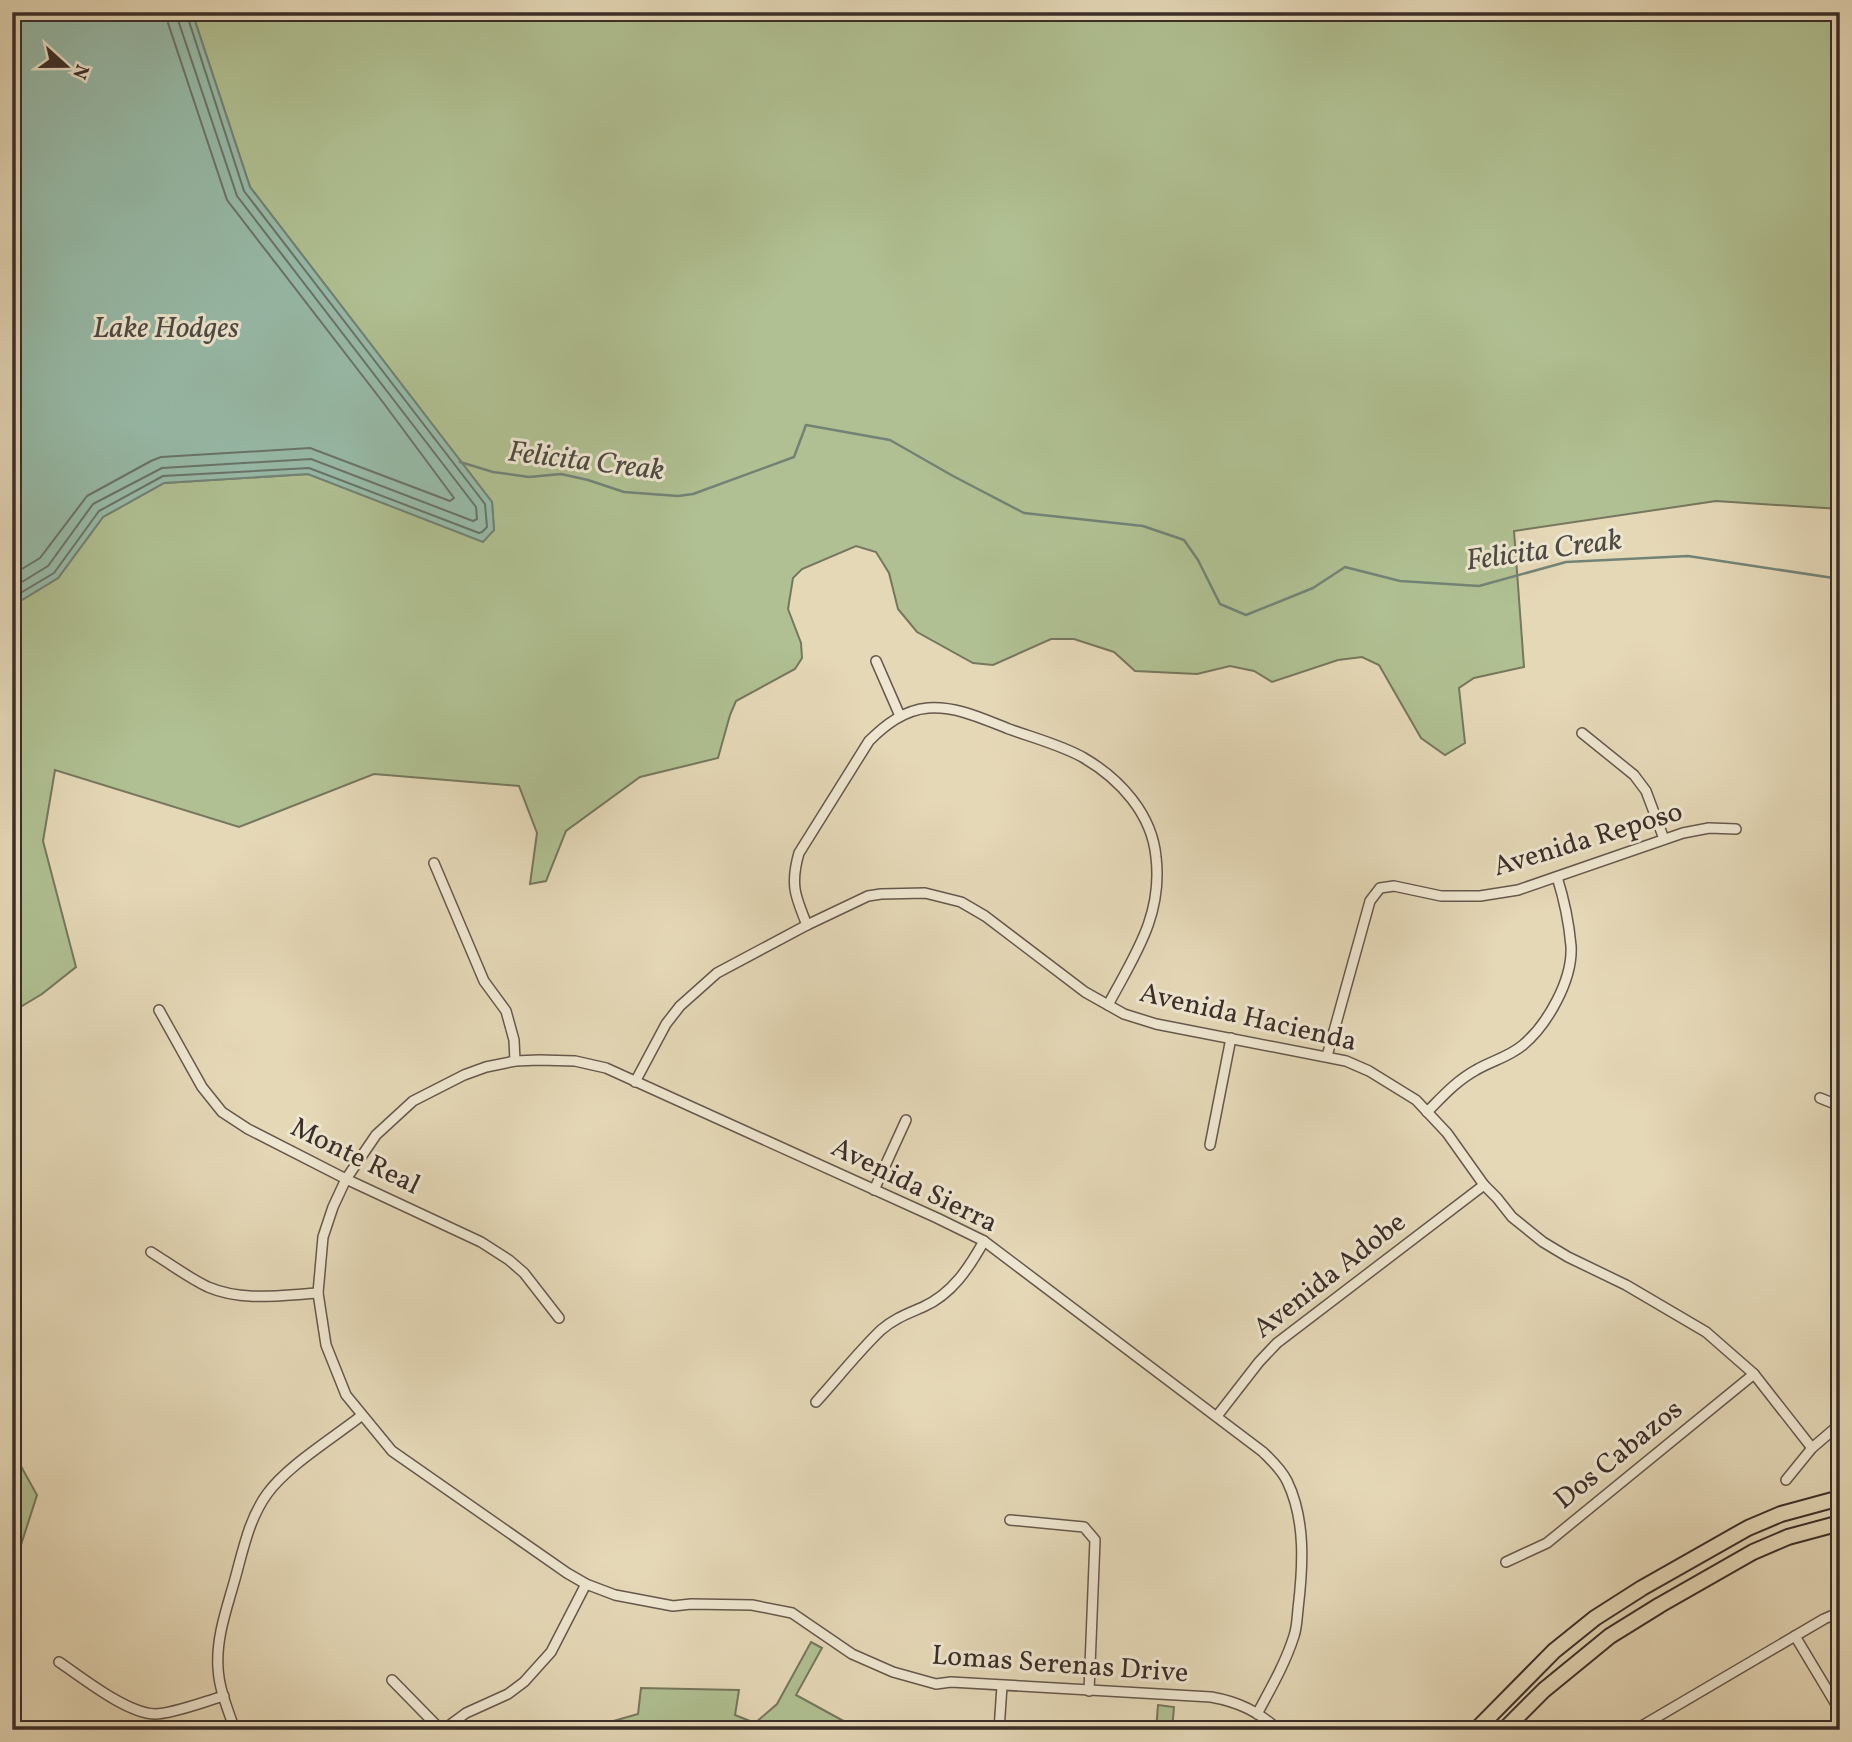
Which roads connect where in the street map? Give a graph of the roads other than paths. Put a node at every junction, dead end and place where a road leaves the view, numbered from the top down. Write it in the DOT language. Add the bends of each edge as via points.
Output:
graph roads {
  1 [pos="876,661"];
  2 [pos="900,716"];
  3 [pos="1582,733"];
  4 [pos="1736,829"];
  5 [pos="1664,839"];
  6 [pos="434,863"];
  7 [pos="1557,877"];
  8 [pos="807,925"];
  9 [pos="1108,1005"];
  10 [pos="159,1010"];
  11 [pos="1231,1038"];
  12 [pos="1327,1056"];
  13 [pos="515,1061"];
  14 [pos="635,1082"];
  15 [pos="1820,1098"];
  16 [pos="1840,1106"];
  17 [pos="1427,1112"];
  18 [pos="906,1119"];
  19 [pos="1210,1146"];
  20 [pos="346,1179"];
  21 [pos="1484,1185"];
  22 [pos="874,1190"];
  23 [pos="984,1241"];
  24 [pos="151,1252"];
  25 [pos="318,1293"];
  26 [pos="559,1318"];
  27 [pos="1754,1374"];
  28 [pos="816,1402"];
  29 [pos="361,1416"];
  30 [pos="1217,1416"];
  31 [pos="1840,1424"];
  32 [pos="1812,1448"];
  33 [pos="1786,1480"];
  34 [pos="1840,1498"];
  35 [pos="1010,1520"];
  36 [pos="1840,1522"];
  37 [pos="1506,1562"];
  38 [pos="586,1584"];
  39 [pos="1840,1612"];
  40 [pos="1796,1636"];
  41 [pos="59,1662"];
  42 [pos="392,1680"];
  43 [pos="1002,1686"];
  44 [pos="1089,1691"];
  45 [pos="224,1696"];
  46 [pos="1840,1711"];
  47 [pos="1257,1714"];
  48 [pos="235,1730"];
  49 [pos="442,1730"];
  50 [pos="999,1730"];
  51 [pos="1279,1730"];
  52 [pos="1476,1730"];
  53 [pos="1504,1730"];
  54 [pos="1635,1730"];
  1 -- 2 [label="street"];
  2 -- 8 [label="street" via="869,741 799,853 795,894"];
  2 -- 9 [label="street" via="925,708 971,714 1082,757 1113,778 1139,808 1156,853 1153,913"];
  3 -- 5 [label="street" via="1634,775 1646,791"];
  4 -- 5 [label="street, Avenida Reposo" via="1709,828"];
  5 -- 7 [label="street, Avenida Reposo"];
  6 -- 13 [label="street" via="484,981 506,1011"];
  7 -- 12 [label="street, Avenida Reposo" via="1480,896 1380,888 1370,901"];
  7 -- 17 [label="street" via="1571,947 1562,990 1547,1018 1524,1044 1458,1081"];
  8 -- 9 [label="street, Avenida Hacienda" via="881,894 925,893 961,902"];
  8 -- 14 [label="street, Avenida Hacienda" via="717,973 666,1024"];
  9 -- 11 [label="street, Avenida Hacienda" via="1156,1024"];
  10 -- 20 [label="street, Monte Real" via="202,1087 222,1111"];
  11 -- 12 [label="street, Avenida Hacienda"];
  11 -- 19 [label="street"];
  12 -- 17 [label="street, Avenida Hacienda" via="1369,1071"];
  13 -- 14 [label="street, Avenida Sierra" via="576,1061"];
  13 -- 20 [label="street, Avenida Sierra" via="464,1074 413,1101 376,1135"];
  14 -- 22 [label="street, Avenida Sierra"];
  15 -- 16 [label="street"];
  17 -- 21 [label="street, Avenida Hacienda"];
  18 -- 22 [label="street"];
  20 -- 25 [label="street, Lomas Serenas Drive" via="323,1237"];
  20 -- 26 [label="street, Monte Real" via="481,1242 509,1260"];
  21 -- 27 [label="street, Avenida Hacienda" via="1512,1217 1543,1242 1706,1332"];
  21 -- 30 [label="street, Avenida Adobe" via="1277,1343"];
  22 -- 23 [label="street, Avenida Sierra"];
  23 -- 28 [label="street" via="953,1287 882,1330"];
  23 -- 30 [label="street, Avenida Sierra"];
  24 -- 25 [label="street" via="219,1291 249,1297"];
  25 -- 29 [label="street, Lomas Serenas Drive" via="326,1345 346,1395"];
  27 -- 32 [label="street, Avenida Hacienda"];
  27 -- 37 [label="street, Dos Cabazos" via="1548,1543"];
  29 -- 38 [label="street, Lomas Serenas Drive" via="392,1451"];
  29 -- 45 [label="street" via="286,1473 255,1514 220,1631 218,1668"];
  30 -- 47 [label="street, Avenida Sierra" via="1279,1468 1300,1521 1302,1577 1295,1632"];
  31 -- 32 [label="street"];
  32 -- 33 [label="street"];
  34 -- 52 [label="main road" via="1748,1528 1618,1603 1554,1651"];
  35 -- 44 [label="street" via="1084,1527 1095,1540"];
  36 -- 53 [label="main road" via="1753,1552 1660,1605 1602,1643"];
  38 -- 43 [label="street, Lomas Serenas Drive" via="615,1595 673,1606 752,1605 792,1613 852,1654 893,1672 936,1684"];
  38 -- 49 [label="street" via="551,1653 524,1682"];
  39 -- 40 [label="street"];
  40 -- 46 [label="street"];
  40 -- 54 [label="street"];
  41 -- 45 [label="street" via="121,1704 153,1714"];
  42 -- 49 [label="street"];
  43 -- 44 [label="street, Lomas Serenas Drive"];
  43 -- 50 [label="street"];
  44 -- 47 [label="street, Lomas Serenas Drive" via="1211,1697 1233,1701"];
  45 -- 48 [label="street"];
  47 -- 51 [label="street, Lomas Serenas Drive"];
}
